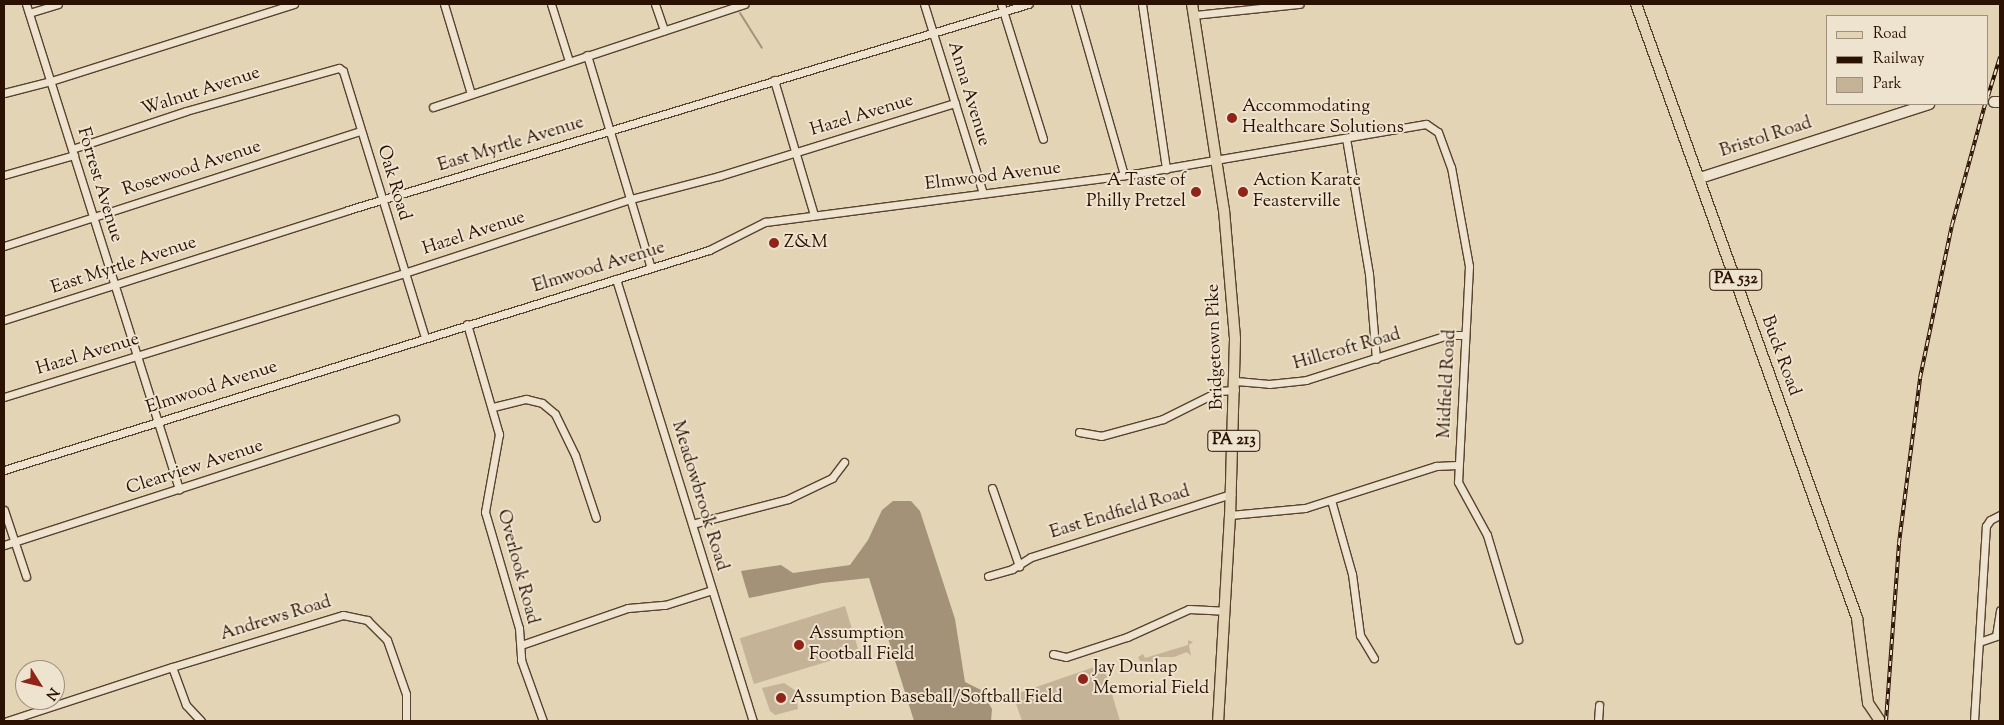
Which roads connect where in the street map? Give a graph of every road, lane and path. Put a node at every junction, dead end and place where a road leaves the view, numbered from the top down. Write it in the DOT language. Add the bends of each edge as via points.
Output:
graph roads {
  1 [pos="26,4"];
  2 [pos="58,4"];
  3 [pos="294,4"];
  4 [pos="444,4"];
  5 [pos="551,4"];
  6 [pos="655,4"];
  7 [pos="744,4"];
  8 [pos="924,4"];
  9 [pos="1001,4"];
  10 [pos="1028,4"];
  11 [pos="1075,4"];
  12 [pos="1142,4"];
  13 [pos="1192,4"];
  14 [pos="1299,4"];
  15 [pos="1636,4"];
  16 [pos="1003,12"];
  17 [pos="29,13"];
  18 [pos="1194,15"];
  19 [pos="664,30"];
  20 [pos="934,33"];
  21 [pos="587,55"];
  22 [pos="569,62"];
  23 [pos="339,68"];
  24 [pos="774,80"];
  25 [pos="51,81"];
  26 [pos="4,93"];
  27 [pos="471,94"];
  28 [pos="955,103"];
  29 [pos="1926,105"];
  30 [pos="433,107"];
  31 [pos="1432,125"];
  32 [pos="361,131"];
  33 [pos="610,131"];
  34 [pos="1346,138"];
  35 [pos="1043,139"];
  36 [pos="73,152"];
  37 [pos="796,152"];
  38 [pos="1216,161"];
  39 [pos="1166,169"];
  40 [pos="4,175"];
  41 [pos="1124,175"];
  42 [pos="1700,178"];
  43 [pos="983,193"];
  44 [pos="631,198"];
  45 [pos="382,200"];
  46 [pos="814,215"];
  47 [pos="93,217"];
  48 [pos="4,246"];
  49 [pos="651,268"];
  50 [pos="404,273"];
  51 [pos="616,279"];
  52 [pos="114,285"];
  53 [pos="4,320"];
  54 [pos="467,324"];
  55 [pos="1465,335"];
  56 [pos="425,337"];
  57 [pos="137,356"];
  58 [pos="1376,359"];
  59 [pos="1236,385"];
  60 [pos="4,397"];
  61 [pos="493,406"];
  62 [pos="395,420"];
  63 [pos="157,421"];
  64 [pos="1079,432"];
  65 [pos="844,462"];
  66 [pos="1457,465"];
  67 [pos="4,470"];
  68 [pos="992,488"];
  69 [pos="179,489"];
  70 [pos="1231,494"];
  71 [pos="1331,500"];
  72 [pos="4,510"];
  73 [pos="1230,515"];
  74 [pos="2000,515"];
  75 [pos="596,518"];
  76 [pos="692,524"];
  77 [pos="14,542"];
  78 [pos="4,545"];
  79 [pos="1019,566"];
  80 [pos="26,576"];
  81 [pos="988,576"];
  82 [pos="712,590"];
  83 [pos="2000,610"];
  84 [pos="1224,611"];
  85 [pos="1518,639"];
  86 [pos="1979,642"];
  87 [pos="521,645"];
  88 [pos="1053,654"];
  89 [pos="1374,658"];
  90 [pos="172,667"];
  91 [pos="1599,706"];
  92 [pos="7,721"];
  93 [pos="201,721"];
  94 [pos="406,721"];
  95 [pos="543,721"];
  96 [pos="753,721"];
  97 [pos="1218,721"];
  98 [pos="1598,721"];
  99 [pos="1880,721"];
  100 [pos="1974,721"];
  1 -- 17 [label="street, Forrest Avenue"];
  2 -- 17 [label="street"];
  3 -- 25 [label="street"];
  4 -- 27 [label="street"];
  5 -- 22 [label="street"];
  6 -- 19 [label="street"];
  7 -- 19 [label="street"];
  8 -- 20 [label="street, Anna Avenue"];
  9 -- 16 [label="street"];
  10 -- 16 [label="street, East Myrtle Avenue"];
  11 -- 41 [label="street"];
  12 -- 39 [label="street"];
  13 -- 18 [label="main road, Bridgetown Pike / PA 213"];
  14 -- 18 [label="street"];
  15 -- 42 [label="main road, Buck Road / PA 532"];
  16 -- 20 [label="street, East Myrtle Avenue"];
  16 -- 35 [label="street"];
  17 -- 25 [label="street, Forrest Avenue"];
  18 -- 38 [label="main road, Bridgetown Pike / PA 213"];
  19 -- 21 [label="street"];
  20 -- 24 [label="street, East Myrtle Avenue"];
  20 -- 28 [label="street, Anna Avenue"];
  21 -- 22 [label="street"];
  21 -- 33 [label="street"];
  22 -- 27 [label="street"];
  23 -- 32 [label="street, Oak Road"];
  23 -- 36 [label="street, Walnut Avenue" via="332,67 186,111"];
  24 -- 33 [label="street, East Myrtle Avenue"];
  24 -- 37 [label="street"];
  25 -- 26 [label="street"];
  25 -- 36 [label="street, Forrest Avenue"];
  27 -- 30 [label="street"];
  28 -- 37 [label="street, Hazel Avenue"];
  28 -- 43 [label="street, Anna Avenue"];
  29 -- 42 [label="main road, Bristol Road"];
  31 -- 34 [label="street, Elmwood Avenue"];
  31 -- 55 [label="street, Midfield Road" via="1438,132 1450,168 1463,227 1469,280"];
  32 -- 45 [label="street, Oak Road"];
  32 -- 47 [label="street, Rosewood Avenue"];
  33 -- 44 [label="street"];
  33 -- 45 [label="street, East Myrtle Avenue"];
  34 -- 38 [label="street, Elmwood Avenue"];
  34 -- 58 [label="street" via="1369,274"];
  36 -- 40 [label="street, Walnut Avenue"];
  36 -- 47 [label="street, Forrest Avenue"];
  37 -- 44 [label="street, Hazel Avenue"];
  37 -- 46 [label="street"];
  38 -- 39 [label="street, Elmwood Avenue"];
  38 -- 59 [label="main road, Bridgetown Pike / PA 213" via="1233,303"];
  39 -- 41 [label="street, Elmwood Avenue"];
  41 -- 43 [label="street, Elmwood Avenue"];
  42 -- 99 [label="main road, Buck Road / PA 532" via="1857,618 1868,703"];
  43 -- 46 [label="street, Elmwood Avenue"];
  44 -- 49 [label="street"];
  44 -- 50 [label="street, Hazel Avenue"];
  45 -- 50 [label="street, Oak Road"];
  45 -- 52 [label="street, East Myrtle Avenue"];
  46 -- 49 [label="street, Elmwood Avenue" via="765,222 709,250"];
  47 -- 48 [label="street, Rosewood Avenue"];
  47 -- 52 [label="street, Forrest Avenue"];
  49 -- 51 [label="street, Elmwood Avenue"];
  50 -- 56 [label="street, Oak Road"];
  50 -- 57 [label="street, Hazel Avenue"];
  51 -- 54 [label="street, Elmwood Avenue"];
  51 -- 76 [label="street, Meadowbrook Road"];
  52 -- 53 [label="street, East Myrtle Avenue"];
  52 -- 57 [label="street, Forrest Avenue"];
  54 -- 56 [label="street, Elmwood Avenue"];
  54 -- 61 [label="street, Overlook Road"];
  55 -- 58 [label="street, Hillcroft Road" via="1448,334"];
  55 -- 66 [label="street, Midfield Road"];
  56 -- 63 [label="street, Elmwood Avenue"];
  57 -- 60 [label="street, Hazel Avenue"];
  57 -- 63 [label="street, Forrest Avenue"];
  58 -- 59 [label="street, Hillcroft Road" via="1294,382"];
  59 -- 64 [label="street, Hillcroft Road" via="1163,420 1101,436"];
  59 -- 70 [label="main road, Bridgetown Pike / PA 213"];
  61 -- 75 [label="street" via="526,398 542,403 555,414 575,455"];
  61 -- 87 [label="street, Overlook Road" via="499,444 485,496 485,512 519,628"];
  62 -- 69 [label="street, Clearview Avenue"];
  63 -- 67 [label="street, Elmwood Avenue"];
  63 -- 69 [label="street, Forrest Avenue"];
  65 -- 76 [label="street" via="832,478 788,499"];
  66 -- 71 [label="street" via="1436,466"];
  66 -- 85 [label="street, Midfield Road" via="1461,490 1487,535"];
  68 -- 79 [label="street"];
  69 -- 77 [label="street, Clearview Avenue"];
  70 -- 73 [label="main road, Bridgetown Pike / PA 213"];
  70 -- 79 [label="street, East Endfield Road" via="1031,557"];
  71 -- 73 [label="street" via="1291,512"];
  71 -- 89 [label="street" via="1352,574 1360,635"];
  72 -- 77 [label="street"];
  73 -- 84 [label="main road, Bridgetown Pike / PA 213"];
  74 -- 86 [label="street" via="1986,526"];
  76 -- 82 [label="street, Meadowbrook Road"];
  77 -- 78 [label="street, Clearview Avenue"];
  77 -- 80 [label="street"];
  79 -- 81 [label="street, East Endfield Road"];
  82 -- 87 [label="street" via="665,605 628,608"];
  82 -- 96 [label="street, Meadowbrook Road"];
  83 -- 86 [label="street" via="1996,636"];
  84 -- 88 [label="street" via="1189,609 1128,637 1066,657"];
  84 -- 97 [label="main road, Bridgetown Pike / PA 213"];
  86 -- 100 [label="street"];
  87 -- 95 [label="street, Overlook Road" via="521,660"];
  90 -- 92 [label="street, Andrews Road"];
  90 -- 93 [label="street" via="186,705"];
  90 -- 94 [label="street, Andrews Road" via="330,616 357,616 373,624 391,646 406,694"];
  91 -- 98 [label="street"];
}
